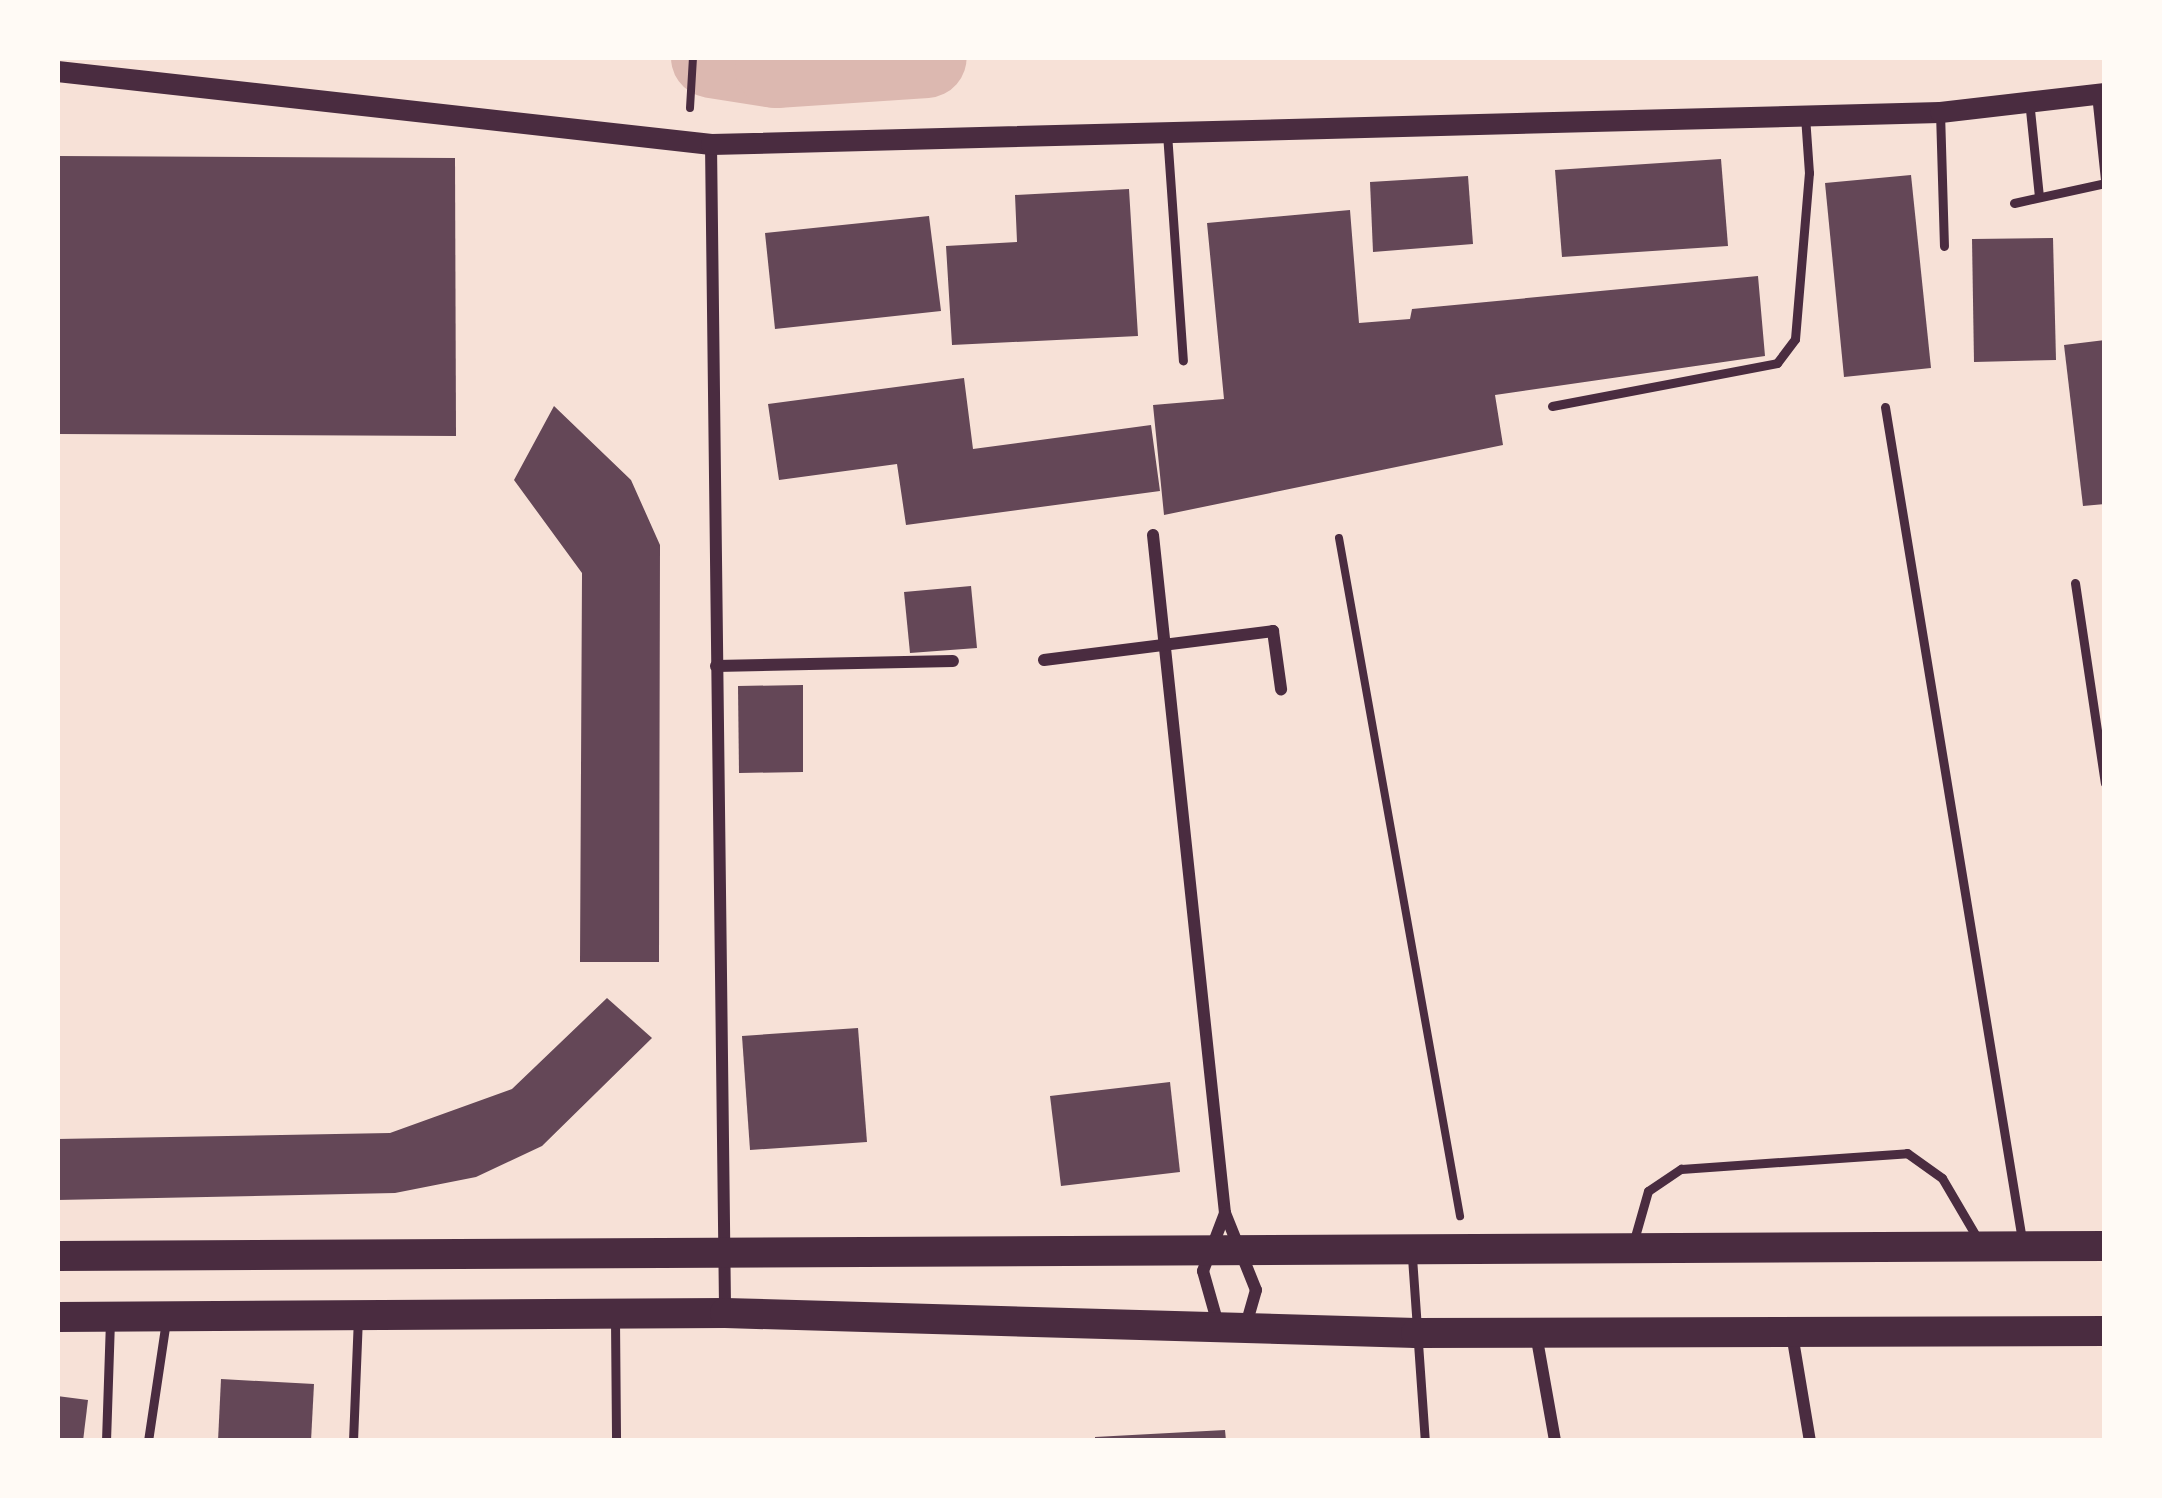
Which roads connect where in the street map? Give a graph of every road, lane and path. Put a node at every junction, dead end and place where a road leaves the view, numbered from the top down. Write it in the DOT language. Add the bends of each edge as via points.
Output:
graph roads {
  1 [pos="693,57"];
  2 [pos="57,71"];
  3 [pos="2101,93"];
  4 [pos="2029,100"];
  5 [pos="690,108"];
  6 [pos="1940,112"];
  7 [pos="1805,116"];
  8 [pos="1167,133"];
  9 [pos="711,144"];
  10 [pos="2105,181"];
  11 [pos="2039,196"];
  12 [pos="2014,202"];
  13 [pos="1944,246"];
  14 [pos="1183,360"];
  15 [pos="1552,406"];
  16 [pos="1885,407"];
  17 [pos="1153,535"];
  18 [pos="1339,538"];
  19 [pos="2075,583"];
  20 [pos="1163,647"];
  21 [pos="1044,660"];
  22 [pos="952,661"];
  23 [pos="716,666"];
  24 [pos="1281,688"];
  25 [pos="2105,783"];
  26 [pos="1225,1213"];
  27 [pos="1982,1245"];
  28 [pos="2023,1246"];
  29 [pos="2105,1246"];
  30 [pos="1631,1249"];
  31 [pos="1466,1251"];
  32 [pos="1412,1252"];
  33 [pos="1247,1253"];
  34 [pos="57,1256"];
  35 [pos="1210,1256"];
  36 [pos="725,1257"];
  37 [pos="725,1313"];
  38 [pos="615,1314"];
  39 [pos="110,1316"];
  40 [pos="166,1316"];
  41 [pos="57,1317"];
  42 [pos="358,1319"];
  43 [pos="1535,1327"];
  44 [pos="1791,1327"];
  45 [pos="1233,1329"];
  46 [pos="2105,1330"];
  47 [pos="1415,1334"];
  48 [pos="106,1441"];
  49 [pos="148,1441"];
  50 [pos="352,1441"];
  51 [pos="616,1441"];
  52 [pos="1425,1441"];
  53 [pos="1555,1441"];
  54 [pos="1810,1441"];
  1 -- 5 [label="path"];
  2 -- 9 [label="street"];
  3 -- 4 [label="street"];
  3 -- 10 [label="lane"];
  4 -- 6 [label="street"];
  4 -- 11 [label="lane"];
  6 -- 7 [label="street"];
  6 -- 13 [label="lane"];
  7 -- 8 [label="street"];
  7 -- 15 [label="lane" via="1809,173 1795,338 1777,363"];
  8 -- 9 [label="street"];
  8 -- 14 [label="lane"];
  9 -- 23 [label="street"];
  10 -- 11 [label="lane"];
  11 -- 12 [label="lane"];
  16 -- 28 [label="lane"];
  17 -- 20 [label="street"];
  18 -- 31 [label="path"];
  19 -- 25 [label="lane"];
  20 -- 21 [label="street"];
  20 -- 24 [label="street" via="1274,631"];
  20 -- 26 [label="street"];
  22 -- 23 [label="street"];
  23 -- 36 [label="street"];
  26 -- 33 [label="street"];
  26 -- 35 [label="street"];
  27 -- 28 [label="main road"];
  27 -- 30 [label="main road"];
  27 -- 30 [label="lane" via="1942,1178 1907,1153 1682,1169 1648,1191"];
  28 -- 29 [label="main road"];
  30 -- 31 [label="main road"];
  31 -- 32 [label="main road"];
  32 -- 33 [label="main road"];
  32 -- 47 [label="lane"];
  33 -- 35 [label="main road"];
  33 -- 45 [label="street" via="1256,1290"];
  34 -- 36 [label="main road"];
  35 -- 36 [label="main road"];
  35 -- 45 [label="street" via="1204,1294"];
  36 -- 37 [label="street"];
  37 -- 38 [label="main road"];
  37 -- 45 [label="main road"];
  38 -- 42 [label="main road"];
  38 -- 51 [label="lane"];
  39 -- 40 [label="main road"];
  39 -- 41 [label="main road"];
  39 -- 48 [label="lane"];
  40 -- 42 [label="main road"];
  40 -- 49 [label="lane"];
  42 -- 50 [label="lane"];
  43 -- 44 [label="main road"];
  43 -- 47 [label="main road"];
  43 -- 53 [label="street"];
  44 -- 46 [label="main road"];
  44 -- 54 [label="street"];
  45 -- 47 [label="main road"];
  47 -- 52 [label="lane"];
}
